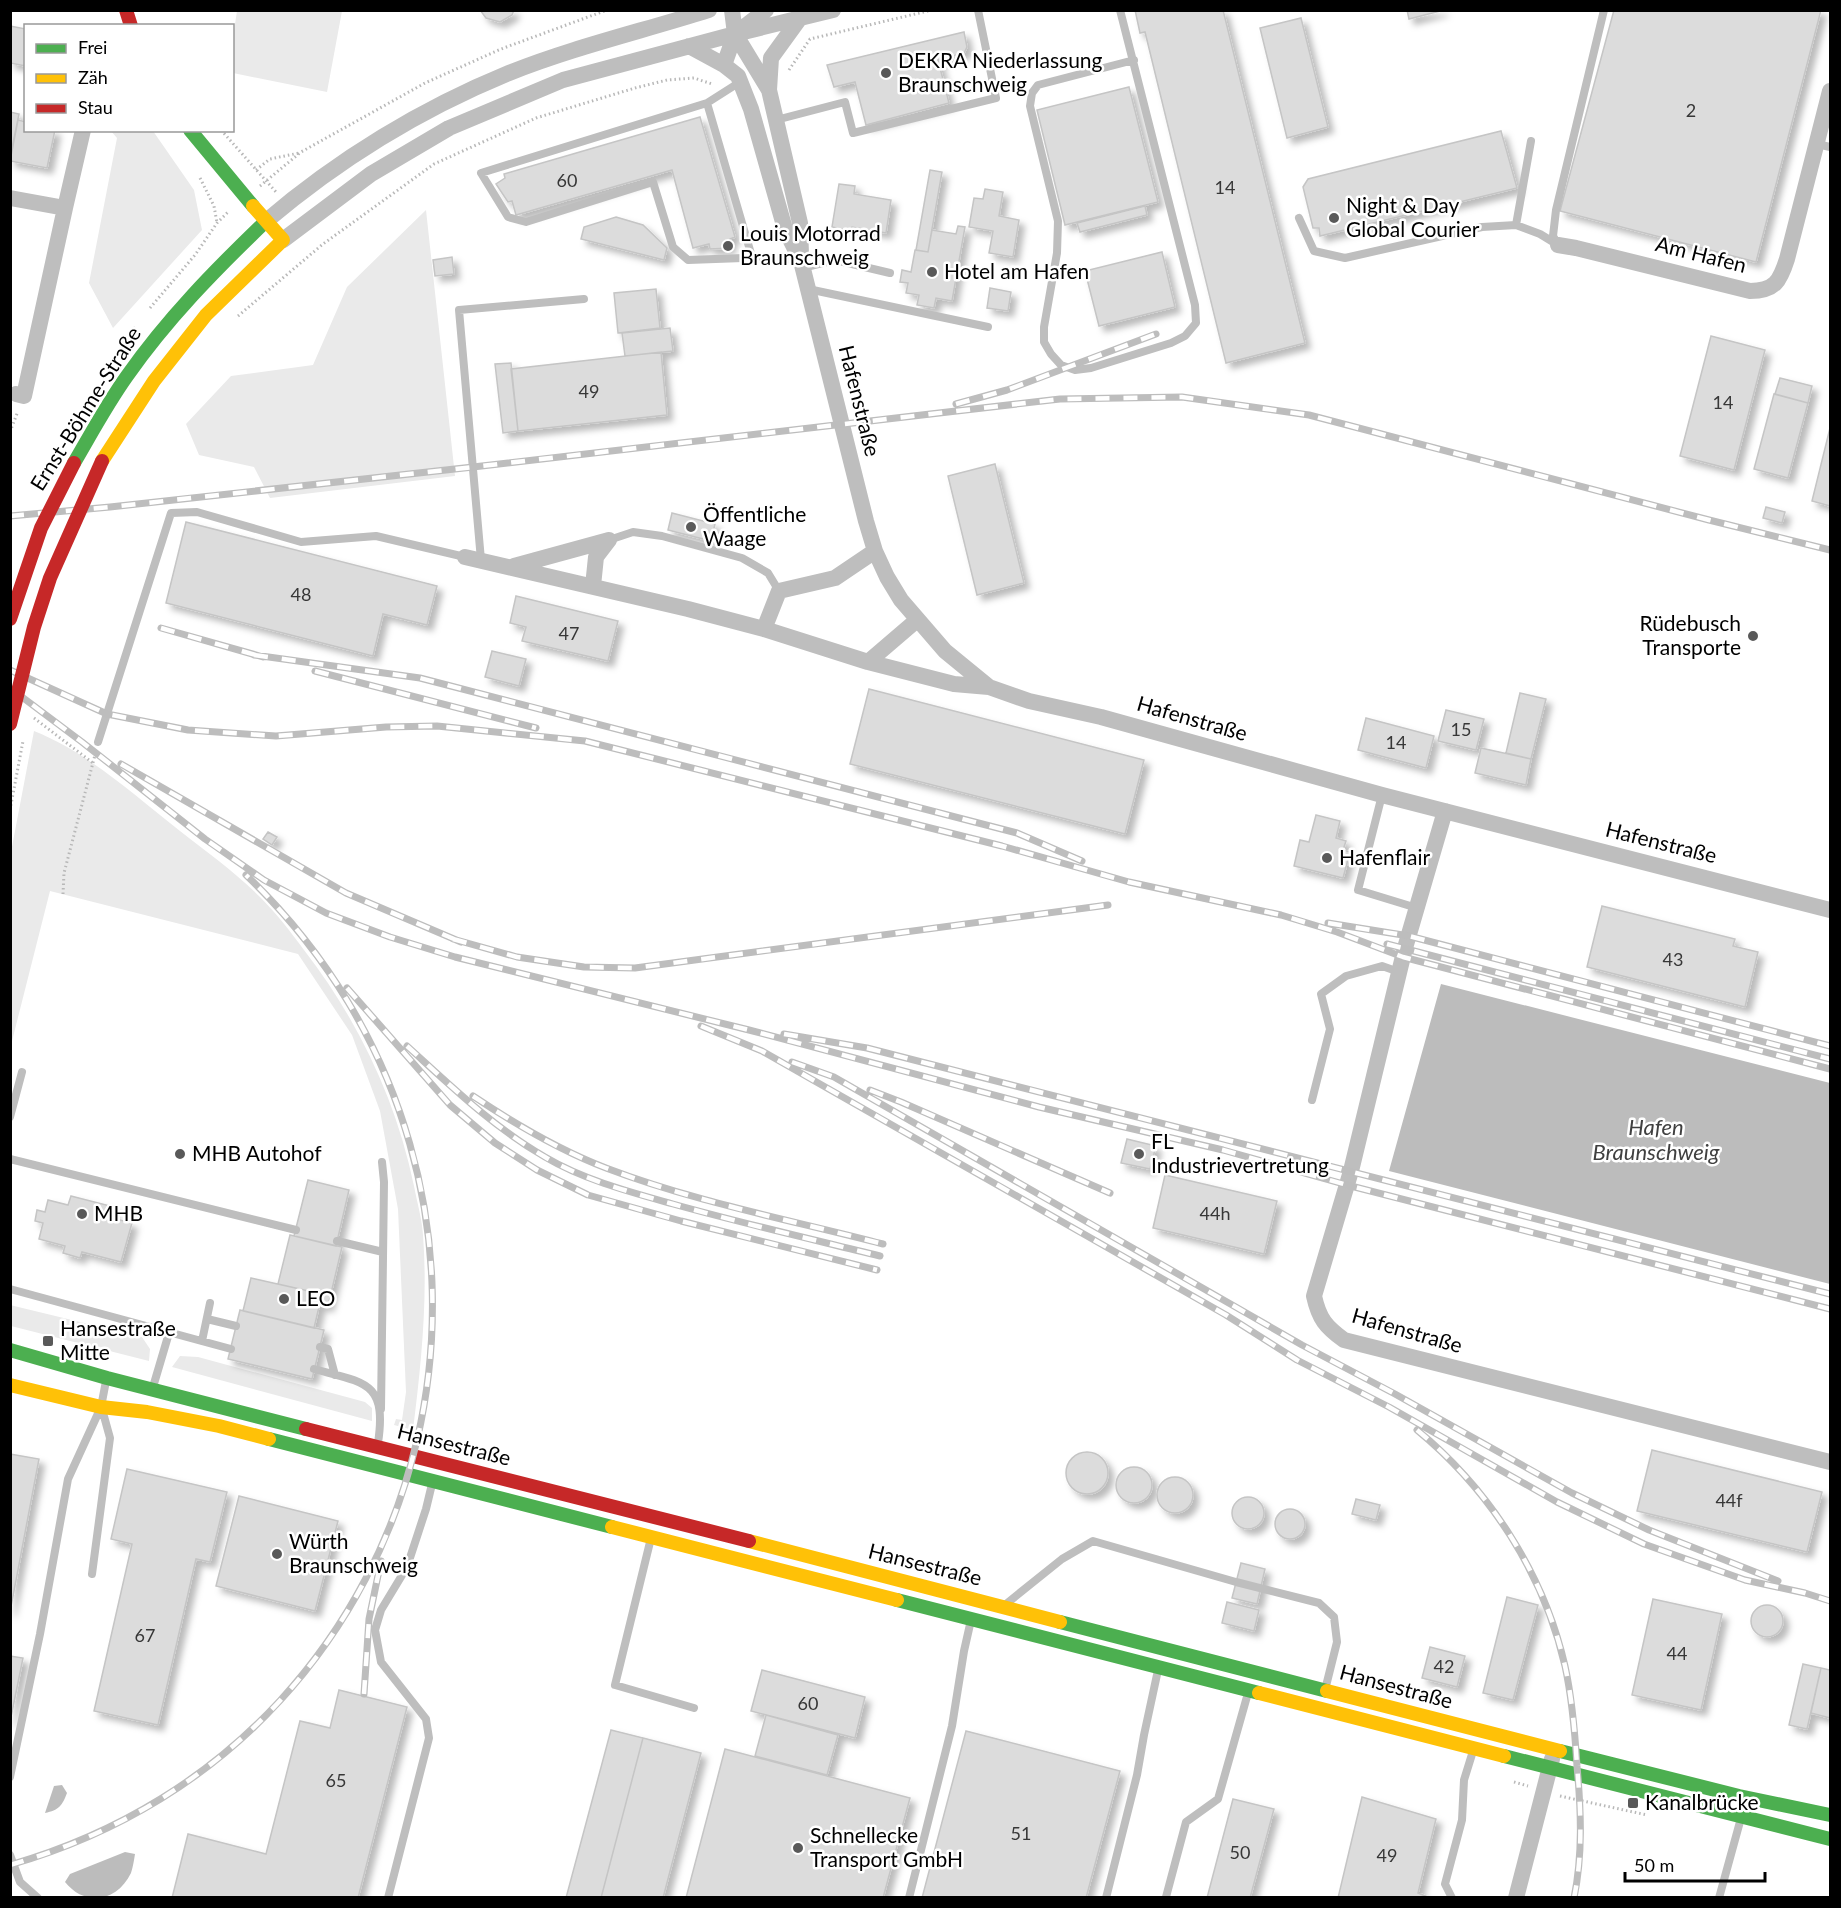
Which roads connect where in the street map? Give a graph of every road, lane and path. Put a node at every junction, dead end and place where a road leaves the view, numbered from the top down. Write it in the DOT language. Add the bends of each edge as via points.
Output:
graph roads {
  1 [pos="607,10"];
  2 [pos="709,10"];
  3 [pos="732,10"];
  4 [pos="766,10"];
  5 [pos="833,10"];
  6 [pos="932,10"];
  7 [pos="978,10"];
  8 [pos="1120,10"];
  9 [pos="1604,10"];
  10 [pos="800,18"];
  11 [pos="735,33"];
  12 [pos="689,46"];
  13 [pos="1134,60"];
  14 [pos="724,65"];
  15 [pos="740,82"];
  16 [pos="769,83"];
  17 [pos="1830,91"];
  18 [pos="708,103"];
  19 [pos="776,120"];
  20 [pos="82,132"];
  21 [pos="192,132"];
  22 [pos="223,132"];
  23 [pos="1531,141"];
  24 [pos="1824,146"];
  25 [pos="301,152"];
  26 [pos="10,198"];
  27 [pos="287,204"];
  28 [pos="65,208"];
  29 [pos="1299,218"];
  30 [pos="266,222"];
  31 [pos="218,223"];
  32 [pos="303,223"];
  33 [pos="1516,225"];
  34 [pos="207,240"];
  35 [pos="283,240"];
  36 [pos="323,244"];
  37 [pos="1558,245"];
  38 [pos="752,257"];
  39 [pos="802,265"];
  40 [pos="890,273"];
  41 [pos="808,289"];
  42 [pos="584,299"];
  43 [pos="988,327"];
  44 [pos="16,394"];
  45 [pos="609,540"];
  46 [pos="875,551"];
  47 [pos="473,559"];
  48 [pos="511,567"];
  49 [pos="593,586"];
  50 [pos="779,591"];
  51 [pos="10,619"];
  52 [pos="917,620"];
  53 [pos="764,629"];
  54 [pos="868,662"];
  55 [pos="989,687"];
  56 [pos="29,714"];
  57 [pos="10,724"];
  58 [pos="24,735"];
  59 [pos="98,742"];
  60 [pos="93,763"];
  61 [pos="1382,795"];
  62 [pos="10,810"];
  63 [pos="1445,811"];
  64 [pos="63,894"];
  65 [pos="1418,908"];
  66 [pos="1830,910"];
  67 [pos="1399,972"];
  68 [pos="22,1072"];
  69 [pos="1312,1100"];
  70 [pos="10,1117"];
  71 [pos="10,1159"];
  72 [pos="382,1162"];
  73 [pos="296,1230"];
  74 [pos="337,1241"];
  75 [pos="383,1252"];
  76 [pos="10,1289"];
  77 [pos="210,1303"];
  78 [pos="207,1319"];
  79 [pos="236,1326"];
  80 [pos="169,1333"];
  81 [pos="202,1341"];
  82 [pos="320,1347"];
  83 [pos="231,1348"];
  84 [pos="10,1350"];
  85 [pos="314,1370"];
  86 [pos="335,1375"];
  87 [pos="107,1378"];
  88 [pos="10,1385"];
  89 [pos="152,1389"];
  90 [pos="101,1407"];
  91 [pos="381,1409"];
  92 [pos="147,1412"];
  93 [pos="377,1447"];
  94 [pos="1830,1462"];
  95 [pos="438,1463"];
  96 [pos="433,1479"];
  97 [pos="655,1517"];
  98 [pos="651,1536"];
  99 [pos="92,1574"];
  100 [pos="977,1600"];
  101 [pos="1003,1607"];
  102 [pos="971,1618"];
  103 [pos="1163,1648"];
  104 [pos="1159,1667"];
  105 [pos="1253,1672"];
  106 [pos="1249,1690"];
  107 [pos="1325,1690"];
  108 [pos="694,1708"];
  109 [pos="1479,1730"];
  110 [pos="1474,1748"];
  111 [pos="1553,1749"];
  112 [pos="12,1756"];
  113 [pos="1550,1768"];
  114 [pos="10,1777"];
  115 [pos="1747,1798"];
  116 [pos="1830,1815"];
  117 [pos="1742,1816"];
  118 [pos="1830,1839"];
  119 [pos="10,1855"];
  120 [pos="1166,1897"];
  121 [pos="38,1898"];
  122 [pos="388,1898"];
  123 [pos="909,1898"];
  124 [pos="1106,1898"];
  125 [pos="1452,1898"];
  126 [pos="1516,1898"];
  127 [pos="1719,1898"];
  1 -- 25 [label="path" via="501,49 425,83"];
  2 -- 27 [label="street, Ernst-Böhme-Straße" via="510,73 440,104 340,164"];
  3 -- 11 [label="street"];
  4 -- 11 [label="street, Ernst-Böhme-Straße"];
  5 -- 10 [label="street, Ernst-Böhme-Straße"];
  6 -- 16 [label="path" via="810,39 789,71"];
  7 -- 19 [label="lane" via="996,98 854,133 845,102"];
  8 -- 13 [label="lane"];
  9 -- 37 [label="lane" via="1556,210 1553,236"];
  10 -- 11 [label="street, Ernst-Böhme-Straße"];
  10 -- 16 [label="street, Hafenstraße" via="771,58"];
  11 -- 12 [label="street, Ernst-Böhme-Straße"];
  11 -- 14 [label="street"];
  11 -- 16 [label="street, Hafenstraße"];
  12 -- 14 [label="street, Hafenstraße"];
  12 -- 32 [label="street, Ernst-Böhme-Straße" via="563,80 449,128 371,174"];
  13 -- 13 [label="lane" via="1038,85 1032,93 1030,106 1058,221 1044,342 1061,365 1075,369 1091,368 1171,343 1185,336 1196,323 1195,305"];
  14 -- 15 [label="street, Hafenstraße"];
  15 -- 18 [label="lane"];
  15 -- 39 [label="street, Hafenstraße" via="785,229"];
  16 -- 19 [label="street, Hafenstraße"];
  17 -- 24 [label="street, Am Hafen"];
  18 -- 38 [label="lane"];
  18 -- 38 [label="lane" via="481,173 508,217 526,222 653,182 673,247 688,260"];
  19 -- 39 [label="street, Hafenstraße" via="800,223"];
  20 -- 28 [label="street"];
  21 -- 30 [label="main road"];
  22 -- 27 [label="path"];
  23 -- 33 [label="lane"];
  24 -- 37 [label="street, Am Hafen" via="1782,276 1762,291"];
  26 -- 28 [label="street"];
  27 -- 30 [label="street, Ernst-Böhme-Straße"];
  28 -- 44 [label="street" via="24,396"];
  29 -- 33 [label="lane" via="1314,251 1345,258 1482,226"];
  30 -- 35 [label="main road"];
  30 -- 51 [label="main road, Ernst-Böhme-Straße, bridge" via="217,267 133,367 74,463 41,528"];
  31 -- 34 [label="path"];
  32 -- 35 [label="street, Ernst-Böhme-Straße"];
  32 -- 36 [label="path"];
  33 -- 37 [label="lane"];
  35 -- 57 [label="main road, Ernst-Böhme-Straße, bridge" via="206,315 154,381 102,461 50,578"];
  38 -- 39 [label="lane"];
  39 -- 40 [label="lane" via="835,260"];
  39 -- 41 [label="street, Hafenstraße"];
  41 -- 43 [label="lane"];
  41 -- 46 [label="street, Hafenstraße"];
  42 -- 47 [label="lane" via="459,310"];
  45 -- 48 [label="street, Hafenstraße"];
  45 -- 49 [label="street" via="597,557"];
  45 -- 50 [label="lane" via="633,532 742,558 768,573"];
  46 -- 50 [label="street" via="835,578"];
  46 -- 52 [label="street, Hafenstraße" via="887,577"];
  47 -- 48 [label="street, Hafenstraße"];
  47 -- 59 [label="lane" via="376,536 301,542 197,512 171,513"];
  48 -- 49 [label="street, Hafenstraße"];
  49 -- 53 [label="street, Hafenstraße"];
  50 -- 53 [label="street"];
  52 -- 54 [label="street"];
  52 -- 55 [label="street, Hafenstraße" via="945,651"];
  53 -- 54 [label="street, Hafenstraße"];
  54 -- 55 [label="street, Hafenstraße" via="954,684"];
  55 -- 61 [label="street, Hafenstraße"];
  56 -- 60 [label="path"];
  58 -- 62 [label="path"];
  59 -- 60 [label="path"];
  60 -- 64 [label="path" via="64,873"];
  61 -- 63 [label="street, Hafenstraße"];
  61 -- 65 [label="lane" via="1358,890"];
  63 -- 65 [label="street, Hafenstraße"];
  63 -- 66 [label="street, Hafenstraße"];
  65 -- 67 [label="street, Hafenstraße"];
  67 -- 69 [label="lane" via="1382,966 1346,976 1321,994 1330,1029"];
  67 -- 94 [label="street, Hafenstraße" via="1351,1171 1314,1296 1318,1313 1329,1329 1344,1340"];
  68 -- 70 [label="lane"];
  71 -- 73 [label="lane"];
  72 -- 75 [label="lane"];
  74 -- 75 [label="lane"];
  75 -- 91 [label="lane"];
  76 -- 80 [label="lane"];
  77 -- 78 [label="lane"];
  78 -- 79 [label="lane"];
  78 -- 81 [label="lane"];
  80 -- 81 [label="lane"];
  80 -- 89 [label="lane"];
  81 -- 83 [label="lane"];
  82 -- 86 [label="lane" via="328,1349"];
  84 -- 87 [label="main road, Hansestraße"];
  85 -- 86 [label="lane"];
  86 -- 91 [label="lane" via="360,1381 376,1394"];
  87 -- 89 [label="main road, Hansestraße"];
  87 -- 90 [label="lane"];
  88 -- 90 [label="main road, Hansestraße"];
  89 -- 92 [label="lane"];
  89 -- 93 [label="main road, Hansestraße"];
  90 -- 92 [label="main road, Hansestraße"];
  90 -- 99 [label="lane" via="110,1438"];
  90 -- 112 [label="lane" via="68,1479 40,1634"];
  91 -- 93 [label="lane"];
  92 -- 96 [label="main road, Hansestraße"];
  93 -- 95 [label="main road, Hansestraße"];
  95 -- 96 [label="lane"];
  95 -- 97 [label="main road, Hansestraße"];
  96 -- 98 [label="main road, Hansestraße"];
  96 -- 122 [label="lane" via="407,1567 381,1610 375,1630 381,1662 426,1719 429,1738"];
  97 -- 98 [label="lane"];
  97 -- 100 [label="main road, Hansestraße"];
  98 -- 102 [label="main road, Hansestraße"];
  98 -- 108 [label="lane" via="615,1685"];
  100 -- 101 [label="main road, Hansestraße"];
  100 -- 102 [label="lane"];
  101 -- 103 [label="main road, Hansestraße"];
  101 -- 107 [label="lane" via="1062,1560 1093,1541 1319,1603 1334,1617 1337,1642"];
  102 -- 104 [label="main road, Hansestraße"];
  102 -- 123 [label="lane" via="952,1726"];
  103 -- 104 [label="lane"];
  103 -- 105 [label="main road, Hansestraße"];
  104 -- 106 [label="main road, Hansestraße"];
  104 -- 124 [label="lane"];
  105 -- 106 [label="lane"];
  105 -- 107 [label="main road, Hansestraße"];
  106 -- 110 [label="main road, Hansestraße"];
  106 -- 120 [label="lane" via="1218,1799 1186,1822"];
  107 -- 109 [label="main road, Hansestraße"];
  109 -- 110 [label="lane"];
  109 -- 111 [label="main road, Hansestraße"];
  110 -- 113 [label="main road, Hansestraße"];
  110 -- 125 [label="lane" via="1464,1780 1462,1820 1445,1884"];
  111 -- 113 [label="street"];
  111 -- 115 [label="main road, Hansestraße"];
  112 -- 114 [label="lane"];
  113 -- 117 [label="main road, Hansestraße"];
  113 -- 126 [label="street"];
  115 -- 116 [label="main road, Hansestraße"];
  115 -- 117 [label="lane"];
  117 -- 118 [label="main road, Hansestraße"];
  117 -- 127 [label="lane"];
  119 -- 121 [label="lane" via="20,1882"];
}
